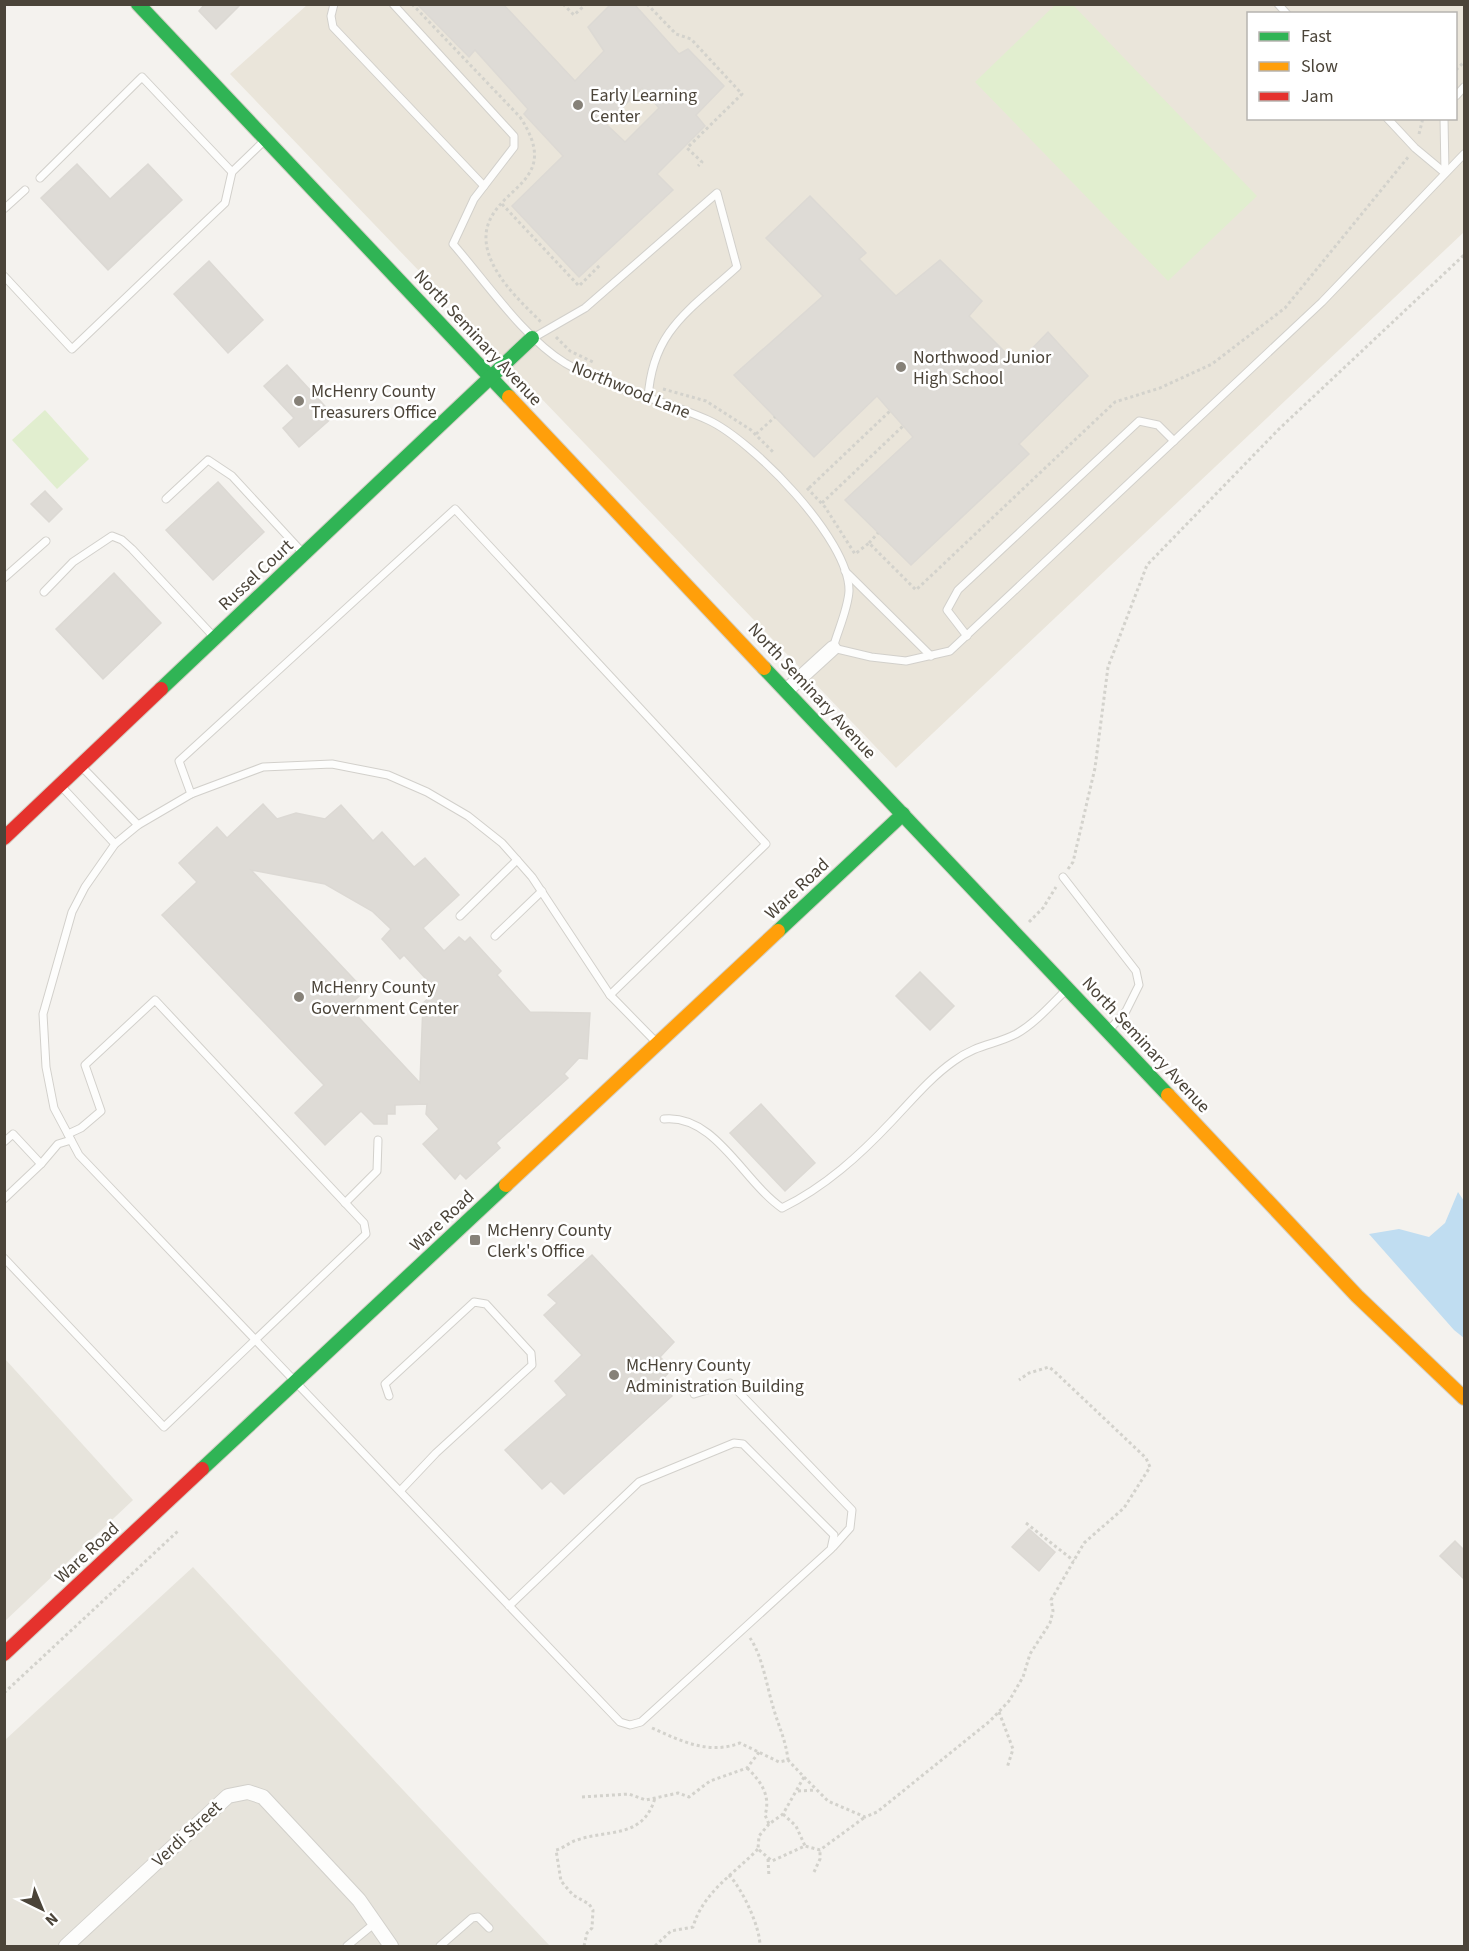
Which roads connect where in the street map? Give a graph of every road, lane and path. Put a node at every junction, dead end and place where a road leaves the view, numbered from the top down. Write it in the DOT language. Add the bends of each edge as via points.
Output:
graph roads {
  1 [pos="138,4"];
  2 [pos="334,4"];
  3 [pos="393,4"];
  4 [pos="412,4"];
  5 [pos="563,4"];
  6 [pos="586,4"];
  7 [pos="647,4"];
  8 [pos="1389,120"];
  9 [pos="1422,120"];
  10 [pos="1444,120"];
  11 [pos="265,139"];
  12 [pos="1415,148"];
  13 [pos="1464,154"];
  14 [pos="698,166"];
  15 [pos="232,172"];
  16 [pos="1445,173"];
  17 [pos="40,178"];
  18 [pos="484,186"];
  19 [pos="26,190"];
  20 [pos="502,204"];
  21 [pos="4,209"];
  22 [pos="1464,255"];
  23 [pos="600,265"];
  24 [pos="4,276"];
  25 [pos="548,329"];
  26 [pos="532,338"];
  27 [pos="602,367"];
  28 [pos="492,378"];
  29 [pos="649,385"];
  30 [pos="648,399"];
  31 [pos="890,411"];
  32 [pos="775,417"];
  33 [pos="903,426"];
  34 [pos="756,435"];
  35 [pos="1174,441"];
  36 [pos="778,458"];
  37 [pos="801,481"];
  38 [pos="808,489"];
  39 [pos="166,499"];
  40 [pos="822,503"];
  41 [pos="879,533"];
  42 [pos="46,541"];
  43 [pos="869,543"];
  44 [pos="304,555"];
  45 [pos="843,568"];
  46 [pos="4,578"];
  47 [pos="44,592"];
  48 [pos="967,636"];
  49 [pos="215,639"];
  50 [pos="833,648"];
  51 [pos="931,656"];
  52 [pos="787,690"];
  53 [pos="81,766"];
  54 [pos="60,785"];
  55 [pos="191,794"];
  56 [pos="903,814"];
  57 [pos="138,825"];
  58 [pos="4,838"];
  59 [pos="115,844"];
  60 [pos="517,860"];
  61 [pos="1063,878"];
  62 [pos="542,891"];
  63 [pos="460,916"];
  64 [pos="1017,934"];
  65 [pos="495,936"];
  66 [pos="1068,988"];
  67 [pos="610,994"];
  68 [pos="1108,1030"];
  69 [pos="658,1044"];
  70 [pos="664,1119"];
  71 [pos="70,1137"];
  72 [pos="378,1140"];
  73 [pos="4,1142"];
  74 [pos="41,1164"];
  75 [pos="4,1199"];
  76 [pos="345,1203"];
  77 [pos="4,1258"];
  78 [pos="257,1340"];
  79 [pos="1019,1380"];
  80 [pos="297,1381"];
  81 [pos="694,1394"];
  82 [pos="388,1396"];
  83 [pos="1464,1398"];
  84 [pos="401,1490"];
  85 [pos="1026,1523"];
  86 [pos="178,1531"];
  87 [pos="831,1549"];
  88 [pos="1074,1561"];
  89 [pos="509,1606"];
  90 [pos="744,1629"];
  91 [pos="4,1654"];
  92 [pos="4,1693"];
  93 [pos="999,1712"];
  94 [pos="641,1722"];
  95 [pos="760,1751"];
  96 [pos="788,1760"];
  97 [pos="747,1768"];
  98 [pos="1007,1768"];
  99 [pos="804,1777"];
  100 [pos="816,1790"];
  101 [pos="798,1791"];
  102 [pos="582,1797"];
  103 [pos="655,1798"];
  104 [pos="783,1814"];
  105 [pos="865,1817"];
  106 [pos="770,1824"];
  107 [pos="805,1846"];
  108 [pos="758,1849"];
  109 [pos="820,1850"];
  110 [pos="768,1858"];
  111 [pos="814,1872"];
  112 [pos="729,1875"];
  113 [pos="769,1877"];
  114 [pos="375,1923"];
  115 [pos="489,1928"];
  116 [pos="66,1947"];
  117 [pos="347,1947"];
  118 [pos="391,1947"];
  119 [pos="440,1947"];
  120 [pos="584,1947"];
  121 [pos="655,1947"];
  122 [pos="760,1947"];
  1 -- 11 [label="street, North Seminary Avenue"];
  2 -- 18 [label="lane" via="330,16 333,27"];
  3 -- 18 [label="lane, Northwood Lane" via="513,136 514,147"];
  4 -- 20 [label="path" via="528,130 533,146 529,177"];
  5 -- 6 [label="path" via="574,15"];
  7 -- 14 [label="path" via="676,34 691,39 742,94 687,148 702,162"];
  8 -- 12 [label="lane"];
  9 -- 12 [label="path"];
  10 -- 16 [label="lane"];
  11 -- 15 [label="lane"];
  11 -- 28 [label="street, North Seminary Avenue"];
  12 -- 16 [label="lane"];
  12 -- 43 [label="path" via="1285,308 1212,364 1160,388 1115,402 916,590"];
  13 -- 16 [label="lane"];
  15 -- 17 [label="lane" via="142,77"];
  15 -- 24 [label="lane" via="225,202 72,348"];
  16 -- 35 [label="lane" via="1322,302"];
  18 -- 26 [label="lane, Northwood Lane" via="453,244"];
  19 -- 21 [label="lane"];
  20 -- 23 [label="path" via="579,286"];
  20 -- 25 [label="path" via="487,229 493,264 520,301"];
  22 -- 61 [label="path" via="1279,429 1147,565 1108,667 1095,768 1073,862"];
  25 -- 26 [label="lane"];
  25 -- 27 [label="path" via="570,351"];
  25 -- 29 [label="lane" via="585,308 717,193 737,267 668,330"];
  26 -- 28 [label="street, Russel Court"];
  26 -- 30 [label="lane, Northwood Lane" via="564,362"];
  28 -- 44 [label="street, Russel Court"];
  28 -- 52 [label="street, North Seminary Avenue"];
  29 -- 30 [label="lane"];
  29 -- 34 [label="path" via="706,401"];
  30 -- 45 [label="lane, Northwood Lane" via="709,421 766,464 818,520"];
  31 -- 38 [label="path"];
  32 -- 34 [label="path"];
  33 -- 40 [label="path"];
  34 -- 36 [label="path"];
  35 -- 48 [label="lane"];
  35 -- 48 [label="lane" via="1158,425 1139,421 958,590 947,610"];
  37 -- 38 [label="path"];
  38 -- 40 [label="path"];
  39 -- 44 [label="lane" via="208,460 232,476"];
  40 -- 43 [label="path" via="855,554"];
  41 -- 43 [label="path"];
  42 -- 46 [label="lane"];
  44 -- 49 [label="street, Russel Court"];
  45 -- 50 [label="lane, Northwood Lane" via="849,590"];
  45 -- 51 [label="lane"];
  47 -- 49 [label="lane" via="73,562 112,536 127,544"];
  48 -- 51 [label="lane" via="950,651"];
  49 -- 53 [label="street, Russel Court"];
  50 -- 51 [label="lane" via="906,661"];
  50 -- 52 [label="street"];
  52 -- 56 [label="street, North Seminary Avenue"];
  53 -- 54 [label="street, Russel Court"];
  53 -- 57 [label="lane"];
  54 -- 58 [label="street, Russel Court"];
  54 -- 59 [label="lane"];
  55 -- 57 [label="lane"];
  55 -- 60 [label="lane" via="263,767 332,764 388,775 468,816"];
  55 -- 67 [label="lane" via="179,761 455,509 766,844"];
  56 -- 64 [label="street, North Seminary Avenue"];
  56 -- 69 [label="street, Ware Road"];
  57 -- 59 [label="lane"];
  59 -- 71 [label="lane" via="72,912 43,1014 46,1067 54,1108"];
  60 -- 62 [label="lane"];
  60 -- 63 [label="lane"];
  61 -- 64 [label="path" via="1043,908"];
  61 -- 68 [label="lane" via="1136,971 1139,985 1126,1011"];
  62 -- 65 [label="lane"];
  62 -- 67 [label="lane"];
  64 -- 66 [label="street, North Seminary Avenue"];
  66 -- 68 [label="street, North Seminary Avenue"];
  66 -- 70 [label="lane" via="1016,1034 976,1047 954,1060 927,1081 854,1159 810,1194 782,1208 766,1197 704,1128 679,1117"];
  67 -- 69 [label="lane"];
  68 -- 83 [label="street, North Seminary Avenue" via="1357,1296"];
  69 -- 80 [label="street, Ware Road"];
  71 -- 74 [label="lane" via="58,1144"];
  71 -- 76 [label="lane" via="101,1111 85,1065 155,1000"];
  71 -- 78 [label="lane" via="80,1155"];
  72 -- 76 [label="lane" via="377,1171"];
  73 -- 74 [label="lane" via="13,1134"];
  74 -- 75 [label="lane"];
  76 -- 78 [label="lane" via="366,1227 365,1237"];
  77 -- 78 [label="lane" via="164,1427"];
  78 -- 80 [label="lane"];
  79 -- 88 [label="path" via="1049,1367 1136,1447 1150,1467 1124,1508 1084,1543"];
  80 -- 84 [label="lane"];
  80 -- 91 [label="street, Ware Road"];
  81 -- 87 [label="lane" via="730,1383 852,1510 850,1528"];
  82 -- 84 [label="lane" via="385,1384 474,1302 486,1304 531,1353 532,1365"];
  84 -- 89 [label="lane"];
  85 -- 88 [label="path"];
  86 -- 92 [label="path"];
  87 -- 89 [label="lane" via="834,1535 743,1444 734,1443 639,1482"];
  87 -- 90 [label="lane"];
  88 -- 93 [label="path" via="1051,1600 1050,1623 1030,1654 1019,1685"];
  89 -- 94 [label="lane" via="620,1722"];
  90 -- 94 [label="lane"];
  90 -- 96 [label="path" via="770,1686"];
  93 -- 98 [label="path" via="1013,1749"];
  93 -- 105 [label="path" via="877,1812"];
  94 -- 95 [label="path" via="677,1740 709,1749 740,1743"];
  95 -- 96 [label="path" via="779,1762"];
  95 -- 97 [label="path"];
  96 -- 99 [label="path"];
  97 -- 103 [label="path" via="710,1781 689,1797 678,1793"];
  97 -- 106 [label="path" via="764,1785 765,1815"];
  99 -- 100 [label="path"];
  99 -- 101 [label="path"];
  100 -- 101 [label="path"];
  100 -- 105 [label="path" via="828,1801"];
  101 -- 104 [label="path"];
  102 -- 103 [label="path" via="629,1794 646,1800"];
  103 -- 120 [label="path" via="652,1810 634,1827 575,1840 556,1850 561,1881 593,1910 592,1928"];
  104 -- 106 [label="path"];
  104 -- 107 [label="path" via="800,1832"];
  105 -- 109 [label="path"];
  106 -- 108 [label="path" via="759,1836"];
  107 -- 109 [label="path"];
  107 -- 110 [label="path" via="772,1861"];
  108 -- 110 [label="path"];
  108 -- 112 [label="path"];
  109 -- 111 [label="path"];
  110 -- 113 [label="path"];
  112 -- 121 [label="path" via="701,1905 693,1927 671,1931"];
  112 -- 122 [label="path" via="742,1892 760,1936"];
  114 -- 116 [label="street, Verdi Street" via="359,1900 263,1797 248,1792 228,1796"];
  114 -- 117 [label="lane"];
  114 -- 118 [label="street"];
  115 -- 119 [label="lane" via="478,1917 472,1918"];
}
